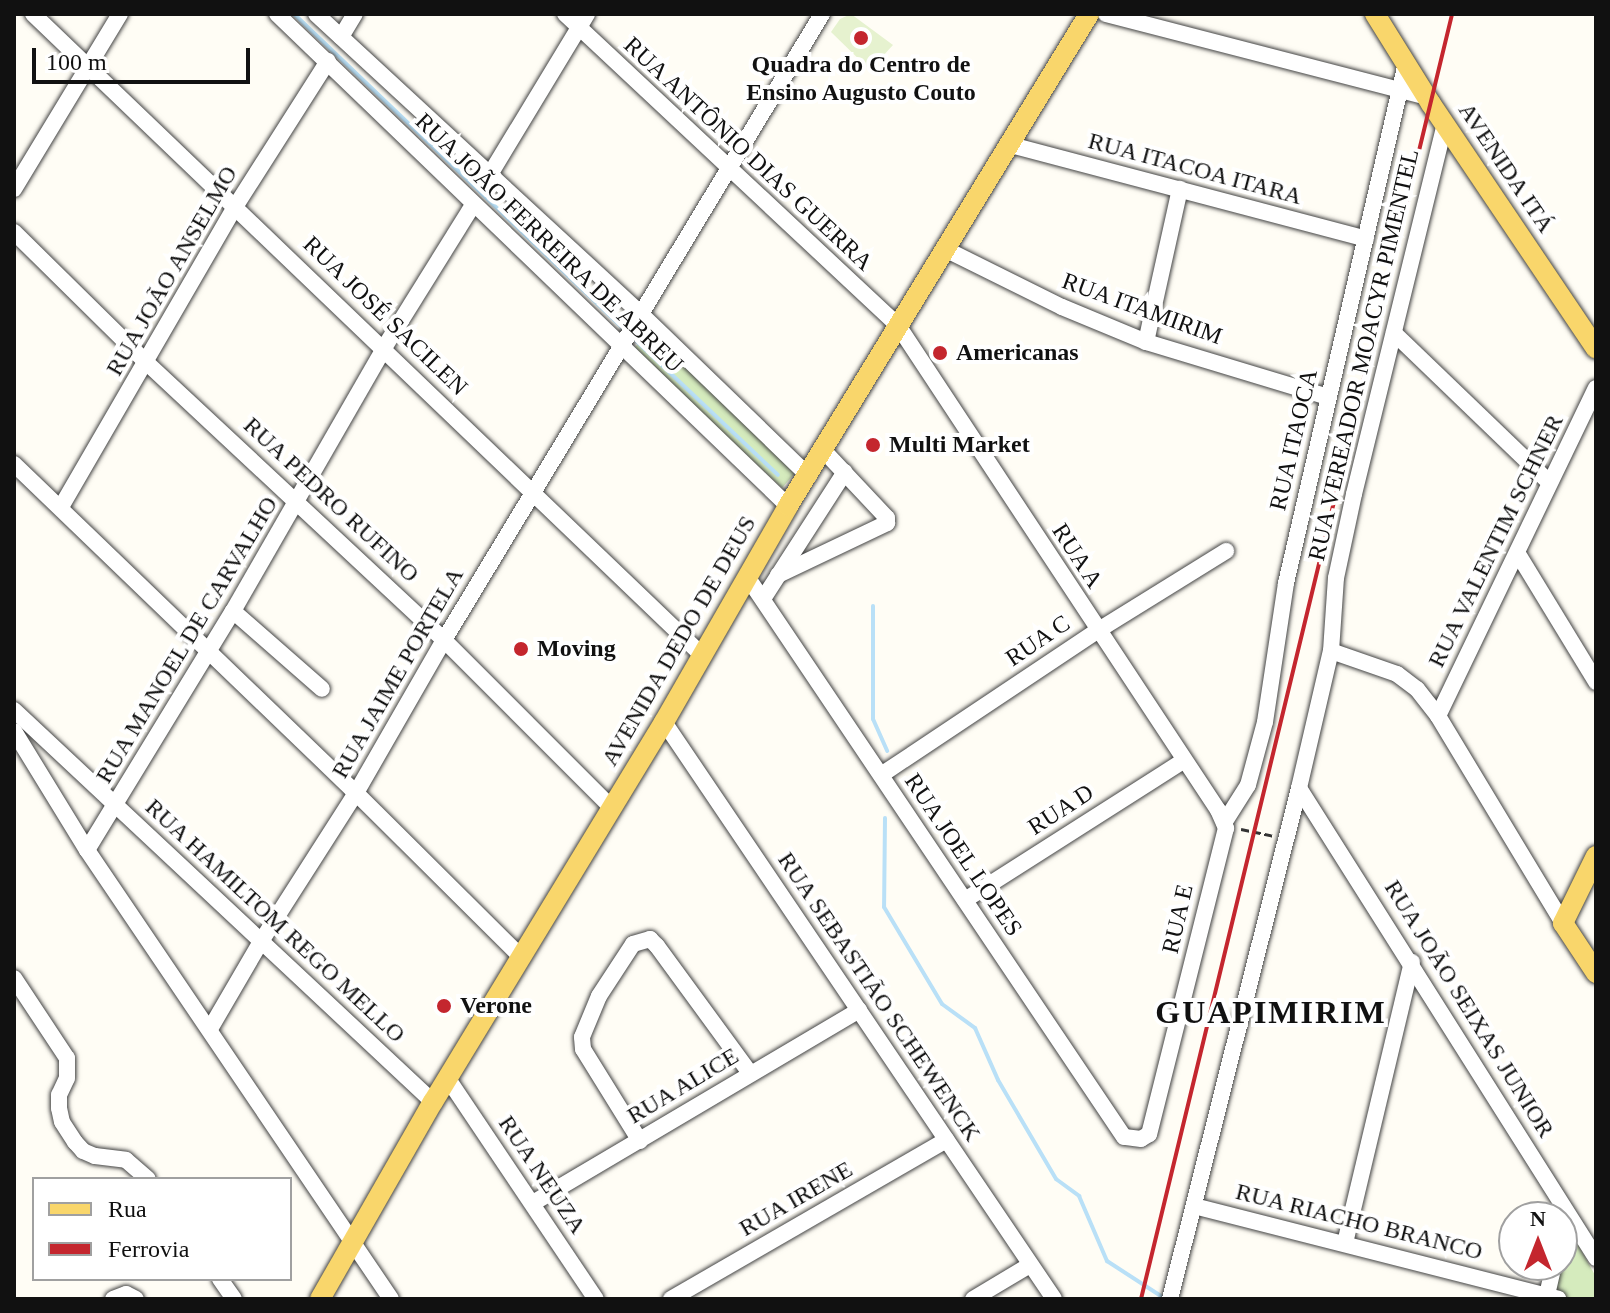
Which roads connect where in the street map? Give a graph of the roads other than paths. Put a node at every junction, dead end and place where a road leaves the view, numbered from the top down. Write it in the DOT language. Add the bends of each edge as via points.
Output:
graph roads {
  1 [pos="33,14"];
  2 [pos="120,14"];
  3 [pos="277,14"];
  4 [pos="316,14"];
  5 [pos="355,14"];
  6 [pos="565,14"];
  7 [pos="822,14"];
  8 [pos="1089,14"];
  9 [pos="1106,14"];
  10 [pos="1375,14"];
  11 [pos="583,21"];
  12 [pos="341,37"];
  13 [pos="328,61"];
  14 [pos="1406,63"];
  15 [pos="89,68"];
  16 [pos="1401,89"];
  17 [pos="1427,97"];
  18 [pos="1445,124"];
  19 [pos="1011,145"];
  20 [pos="728,170"];
  21 [pos="489,176"];
  22 [pos="14,189"];
  23 [pos="1180,189"];
  24 [pos="473,205"];
  25 [pos="235,207"];
  26 [pos="14,232"];
  27 [pos="1366,239"];
  28 [pos="947,250"];
  29 [pos="640,319"];
  30 [pos="899,327"];
  31 [pos="1394,333"];
  32 [pos="1146,342"];
  33 [pos="624,344"];
  34 [pos="384,348"];
  35 [pos="1596,349"];
  36 [pos="147,363"];
  37 [pos="1596,388"];
  38 [pos="1328,397"];
  39 [pos="824,451"];
  40 [pos="14,464"];
  41 [pos="845,472"];
  42 [pos="809,476"];
  43 [pos="1549,482"];
  44 [pos="534,491"];
  45 [pos="297,501"];
  46 [pos="788,506"];
  47 [pos="61,507"];
  48 [pos="1226,551"];
  49 [pos="1518,554"];
  50 [pos="778,575"];
  51 [pos="748,578"];
  52 [pos="763,599"];
  53 [pos="233,611"];
  54 [pos="1097,631"];
  55 [pos="444,640"];
  56 [pos="209,650"];
  57 [pos="1331,651"];
  58 [pos="702,655"];
  59 [pos="1596,682"];
  60 [pos="322,689"];
  61 [pos="14,710"];
  62 [pos="1438,716"];
  63 [pos="664,722"];
  64 [pos="14,731"];
  65 [pos="1183,761"];
  66 [pos="881,775"];
  67 [pos="1299,788"];
  68 [pos="356,793"];
  69 [pos="116,806"];
  70 [pos="611,807"];
  71 [pos="1223,820"];
  72 [pos="87,850"];
  73 [pos="1596,856"];
  74 [pos="965,900"];
  75 [pos="1563,923"];
  76 [pos="260,943"];
  77 [pos="520,956"];
  78 [pos="1412,962"];
  79 [pos="1596,973"];
  80 [pos="14,978"];
  81 [pos="859,1010"];
  82 [pos="210,1029"];
  83 [pos="750,1073"];
  84 [pos="448,1079"];
  85 [pos="433,1102"];
  86 [pos="1149,1134"];
  87 [pos="946,1140"];
  88 [pos="640,1141"];
  89 [pos="146,1177"];
  90 [pos="1562,1201"];
  91 [pos="533,1203"];
  92 [pos="1194,1206"];
  93 [pos="1578,1228"];
  94 [pos="353,1242"];
  95 [pos="1345,1243"];
  96 [pos="1596,1258"];
  97 [pos="1030,1265"];
  98 [pos="221,1281"];
  99 [pos="1172,1291"];
  100 [pos="1553,1297"];
  101 [pos="113,1299"];
  102 [pos="136,1299"];
  103 [pos="234,1299"];
  104 [pos="320,1299"];
  105 [pos="391,1299"];
  106 [pos="596,1299"];
  107 [pos="671,1299"];
  108 [pos="973,1299"];
  109 [pos="1054,1299"];
  1 -- 15 [label="street, RUA JOSÉ SACILEN"];
  2 -- 15 [label="street"];
  3 -- 13 [label="street, RUA JOÃO FERREIRA DE ABREU"];
  4 -- 12 [label="street, RUA JOÃO FERREIRA DE ABREU"];
  5 -- 12 [label="street"];
  6 -- 11 [label="street, RUA ANTÔNIO DIAS GUERRA"];
  7 -- 20 [label="street, RUA JAIME PORTELA"];
  8 -- 19 [label="main road, AVENIDA DEDO DE DEUS"];
  9 -- 16 [label="street"];
  10 -- 14 [label="main road, AVENIDA ITÁ"];
  11 -- 20 [label="street, RUA ANTÔNIO DIAS GUERRA"];
  11 -- 21 [label="street"];
  12 -- 21 [label="street, RUA JOÃO FERREIRA DE ABREU"];
  13 -- 24 [label="street, RUA JOÃO FERREIRA DE ABREU"];
  13 -- 25 [label="street, RUA JOÃO ANSELMO"];
  14 -- 16 [label="street, RUA ITAOCA"];
  14 -- 17 [label="main road, AVENIDA ITÁ"];
  15 -- 22 [label="street"];
  15 -- 25 [label="street, RUA JOSÉ SACILEN"];
  16 -- 17 [label="street"];
  16 -- 27 [label="street, RUA ITAOCA"];
  17 -- 18 [label="main road, AVENIDA ITÁ"];
  18 -- 31 [label="street, RUA VEREADOR MOACYR PIMENTEL"];
  18 -- 35 [label="main road, AVENIDA ITÁ"];
  19 -- 23 [label="street, RUA ITACOA ITARA"];
  19 -- 28 [label="main road, AVENIDA DEDO DE DEUS"];
  20 -- 29 [label="street, RUA JAIME PORTELA"];
  20 -- 30 [label="street, RUA ANTÔNIO DIAS GUERRA"];
  21 -- 29 [label="street, RUA JOÃO FERREIRA DE ABREU"];
  23 -- 27 [label="street, RUA ITACOA ITARA"];
  23 -- 32 [label="street"];
  24 -- 33 [label="street, RUA JOÃO FERREIRA DE ABREU"];
  24 -- 34 [label="street, RUA MANOEL DE CARVALHO"];
  25 -- 34 [label="street, RUA JOSÉ SACILEN"];
  25 -- 36 [label="street, RUA JOÃO ANSELMO"];
  26 -- 36 [label="street, RUA PEDRO RUFINO"];
  27 -- 38 [label="street, RUA ITAOCA"];
  28 -- 30 [label="main road, AVENIDA DEDO DE DEUS"];
  28 -- 32 [label="street, RUA ITAMIRIM"];
  29 -- 33 [label="street, RUA JAIME PORTELA"];
  29 -- 42 [label="street, RUA JOÃO FERREIRA DE ABREU"];
  30 -- 39 [label="main road, AVENIDA DEDO DE DEUS"];
  30 -- 54 [label="street, RUA A"];
  31 -- 43 [label="street"];
  31 -- 57 [label="street, RUA VEREADOR MOACYR PIMENTEL" via="1336,578"];
  32 -- 38 [label="street, RUA ITAMIRIM"];
  33 -- 44 [label="street, RUA JAIME PORTELA"];
  33 -- 46 [label="street, RUA JOÃO FERREIRA DE ABREU"];
  34 -- 44 [label="street, RUA JOSÉ SACILEN"];
  34 -- 45 [label="street, RUA MANOEL DE CARVALHO"];
  36 -- 45 [label="street, RUA PEDRO RUFINO"];
  36 -- 47 [label="street, RUA JOÃO ANSELMO"];
  37 -- 43 [label="street, RUA VALENTIM SCHNER"];
  38 -- 71 [label="street, RUA ITAOCA" via="1286,583 1265,722 1248,785"];
  39 -- 41 [label="street"];
  39 -- 42 [label="main road, AVENIDA DEDO DE DEUS"];
  40 -- 47 [label="street"];
  41 -- 50 [label="street"];
  41 -- 50 [label="street" via="887,523"];
  42 -- 46 [label="main road, AVENIDA DEDO DE DEUS"];
  43 -- 49 [label="street, RUA VALENTIM SCHNER"];
  44 -- 55 [label="street, RUA JAIME PORTELA"];
  44 -- 58 [label="street, RUA JOSÉ SACILEN"];
  45 -- 53 [label="street, RUA MANOEL DE CARVALHO"];
  45 -- 55 [label="street, RUA PEDRO RUFINO"];
  46 -- 51 [label="main road, AVENIDA DEDO DE DEUS"];
  47 -- 56 [label="street"];
  48 -- 54 [label="street, RUA C"];
  49 -- 59 [label="street"];
  49 -- 62 [label="street, RUA VALENTIM SCHNER"];
  50 -- 52 [label="street"];
  51 -- 52 [label="street, RUA JOEL LOPES"];
  51 -- 58 [label="main road, AVENIDA DEDO DE DEUS"];
  52 -- 66 [label="street, RUA JOEL LOPES"];
  53 -- 56 [label="street, RUA MANOEL DE CARVALHO"];
  53 -- 60 [label="street"];
  54 -- 65 [label="street, RUA A"];
  54 -- 66 [label="street, RUA C"];
  55 -- 68 [label="street, RUA JAIME PORTELA"];
  55 -- 70 [label="street, RUA PEDRO RUFINO"];
  56 -- 68 [label="street"];
  56 -- 69 [label="street, RUA MANOEL DE CARVALHO"];
  57 -- 62 [label="street" via="1397,674"];
  57 -- 67 [label="street, RUA VEREADOR MOACYR PIMENTEL"];
  58 -- 63 [label="main road, AVENIDA DEDO DE DEUS"];
  61 -- 69 [label="street, RUA HAMILTOM REGO MELLO"];
  62 -- 75 [label="street"];
  63 -- 70 [label="main road, AVENIDA DEDO DE DEUS"];
  63 -- 81 [label="street, RUA SEBASTIÃO SCHEWENCK"];
  64 -- 72 [label="street"];
  65 -- 71 [label="street, RUA A"];
  65 -- 74 [label="street, RUA D"];
  66 -- 74 [label="street, RUA JOEL LOPES"];
  67 -- 78 [label="street, RUA JOÃO SEIXAS JUNIOR"];
  67 -- 92 [label="street, RUA VEREADOR MOACYR PIMENTEL"];
  68 -- 76 [label="street, RUA JAIME PORTELA"];
  68 -- 77 [label="street"];
  69 -- 72 [label="street, RUA MANOEL DE CARVALHO"];
  69 -- 76 [label="street, RUA HAMILTOM REGO MELLO"];
  70 -- 77 [label="main road, AVENIDA DEDO DE DEUS"];
  71 -- 86 [label="street, RUA E"];
  72 -- 82 [label="street"];
  73 -- 75 [label="main road"];
  74 -- 86 [label="street, RUA JOEL LOPES" via="1124,1137 1141,1139"];
  75 -- 79 [label="main road"];
  76 -- 82 [label="street, RUA JAIME PORTELA"];
  76 -- 85 [label="street, RUA HAMILTOM REGO MELLO"];
  77 -- 84 [label="main road, AVENIDA DEDO DE DEUS"];
  78 -- 90 [label="street, RUA JOÃO SEIXAS JUNIOR"];
  78 -- 95 [label="street"];
  80 -- 89 [label="street" via="67,1058 59,1108 75,1142 95,1156 126,1160"];
  81 -- 83 [label="street, RUA ALICE"];
  81 -- 87 [label="street, RUA SEBASTIÃO SCHEWENCK"];
  82 -- 94 [label="street"];
  83 -- 88 [label="street, RUA ALICE"];
  83 -- 88 [label="street" via="657,946 650,939 633,944 599,996 582,1037 583,1049"];
  84 -- 85 [label="main road, AVENIDA DEDO DE DEUS"];
  84 -- 91 [label="street, RUA NEUZA"];
  85 -- 94 [label="main road, AVENIDA DEDO DE DEUS"];
  87 -- 97 [label="street, RUA SEBASTIÃO SCHEWENCK"];
  87 -- 107 [label="street, RUA IRENE"];
  88 -- 91 [label="street, RUA ALICE"];
  91 -- 106 [label="street, RUA NEUZA"];
  92 -- 95 [label="street, RUA RIACHO BRANCO"];
  92 -- 99 [label="street, RUA VEREADOR MOACYR PIMENTEL"];
  93 -- 96 [label="street, RUA JOÃO SEIXAS JUNIOR"];
  94 -- 104 [label="main road, AVENIDA DEDO DE DEUS"];
  94 -- 105 [label="street"];
  95 -- 100 [label="street, RUA RIACHO BRANCO"];
  97 -- 108 [label="street"];
  97 -- 109 [label="street, RUA SEBASTIÃO SCHEWENCK"];
  98 -- 103 [label="street"];
  101 -- 102 [label="street" via="126,1294"];
}
